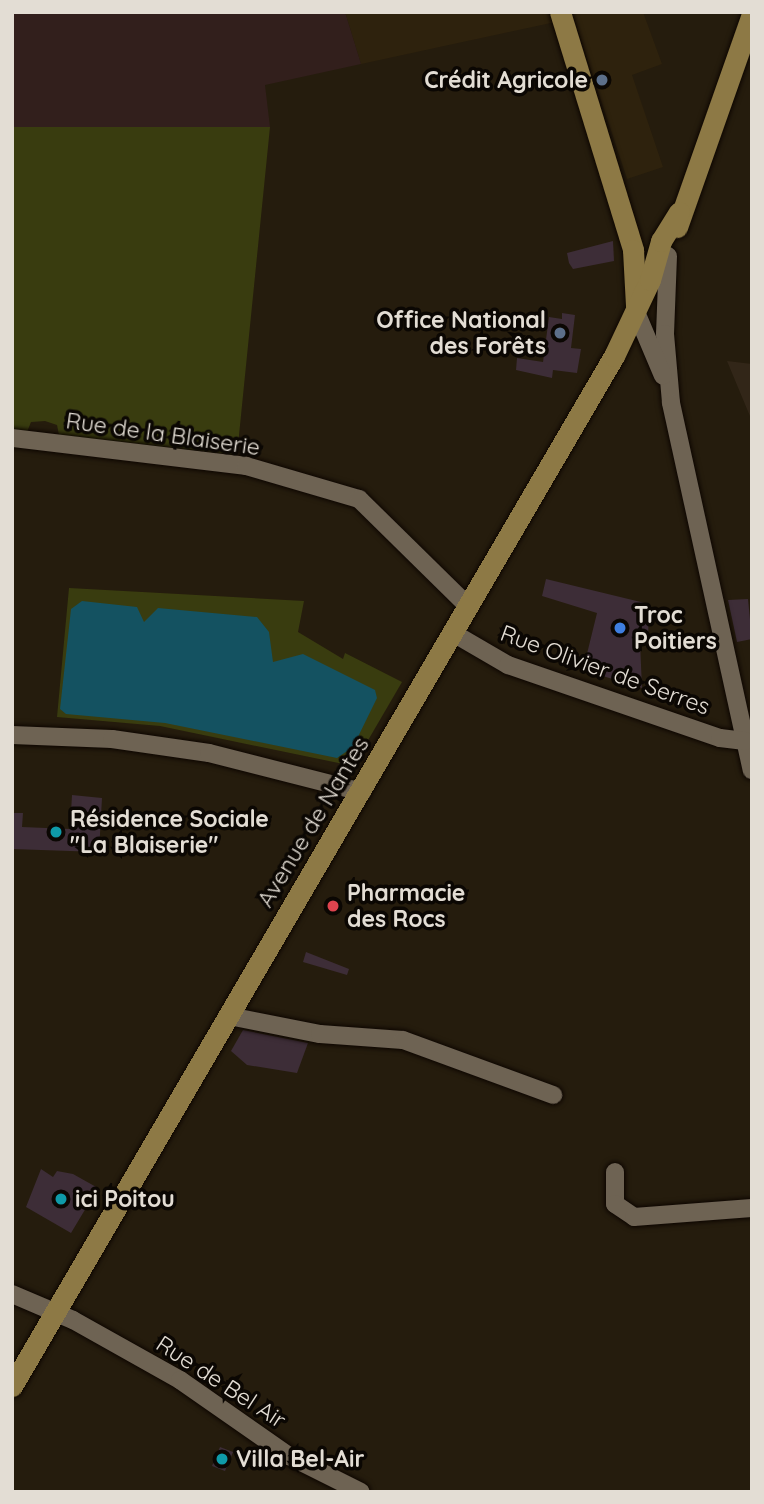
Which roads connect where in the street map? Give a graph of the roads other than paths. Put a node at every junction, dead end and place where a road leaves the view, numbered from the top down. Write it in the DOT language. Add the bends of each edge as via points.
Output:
graph roads {
  1 [pos="560,12"];
  2 [pos="752,14"];
  3 [pos="679,212"];
  4 [pos="635,255"];
  5 [pos="668,256"];
  6 [pos="650,280"];
  7 [pos="636,312"];
  8 [pos="665,334"];
  9 [pos="671,403"];
  10 [pos="12,438"];
  11 [pos="469,607"];
  12 [pos="453,634"];
  13 [pos="12,735"];
  14 [pos="745,741"];
  15 [pos="752,770"];
  16 [pos="362,792"];
  17 [pos="229,1016"];
  18 [pos="552,1095"];
  19 [pos="615,1172"];
  20 [pos="752,1208"];
  21 [pos="12,1294"];
  22 [pos="54,1314"];
  23 [pos="12,1385"];
  24 [pos="361,1492"];
  1 -- 4 [label="main road"];
  2 -- 3 [label="main road"];
  3 -- 5 [label="main road"];
  3 -- 6 [label="main road" via="661,241"];
  4 -- 6 [label="main road"];
  4 -- 7 [label="main road"];
  5 -- 6 [label="main road"];
  5 -- 8 [label="street"];
  6 -- 7 [label="main road, Avenue de Nantes"];
  6 -- 8 [label="street"];
  7 -- 9 [label="street"];
  7 -- 11 [label="main road, Avenue de Nantes"];
  8 -- 9 [label="street"];
  9 -- 14 [label="street"];
  10 -- 11 [label="street, Rue de la Blaiserie" via="246,466 359,499"];
  11 -- 12 [label="main road, Avenue de Nantes"];
  12 -- 14 [label="street, Rue Olivier de Serres" via="508,665 720,738"];
  12 -- 16 [label="main road, Avenue de Nantes"];
  13 -- 16 [label="street" via="111,739 209,754"];
  14 -- 15 [label="street"];
  16 -- 17 [label="main road, Avenue de Nantes"];
  17 -- 18 [label="street" via="320,1034 403,1040"];
  17 -- 22 [label="main road, Avenue de Nantes"];
  19 -- 20 [label="street" via="615,1204 634,1217"];
  21 -- 22 [label="street, Rue de Bel Air"];
  22 -- 23 [label="main road, Avenue de Nantes"];
  22 -- 24 [label="street, Rue de Bel Air" via="180,1380 289,1456"];
}
